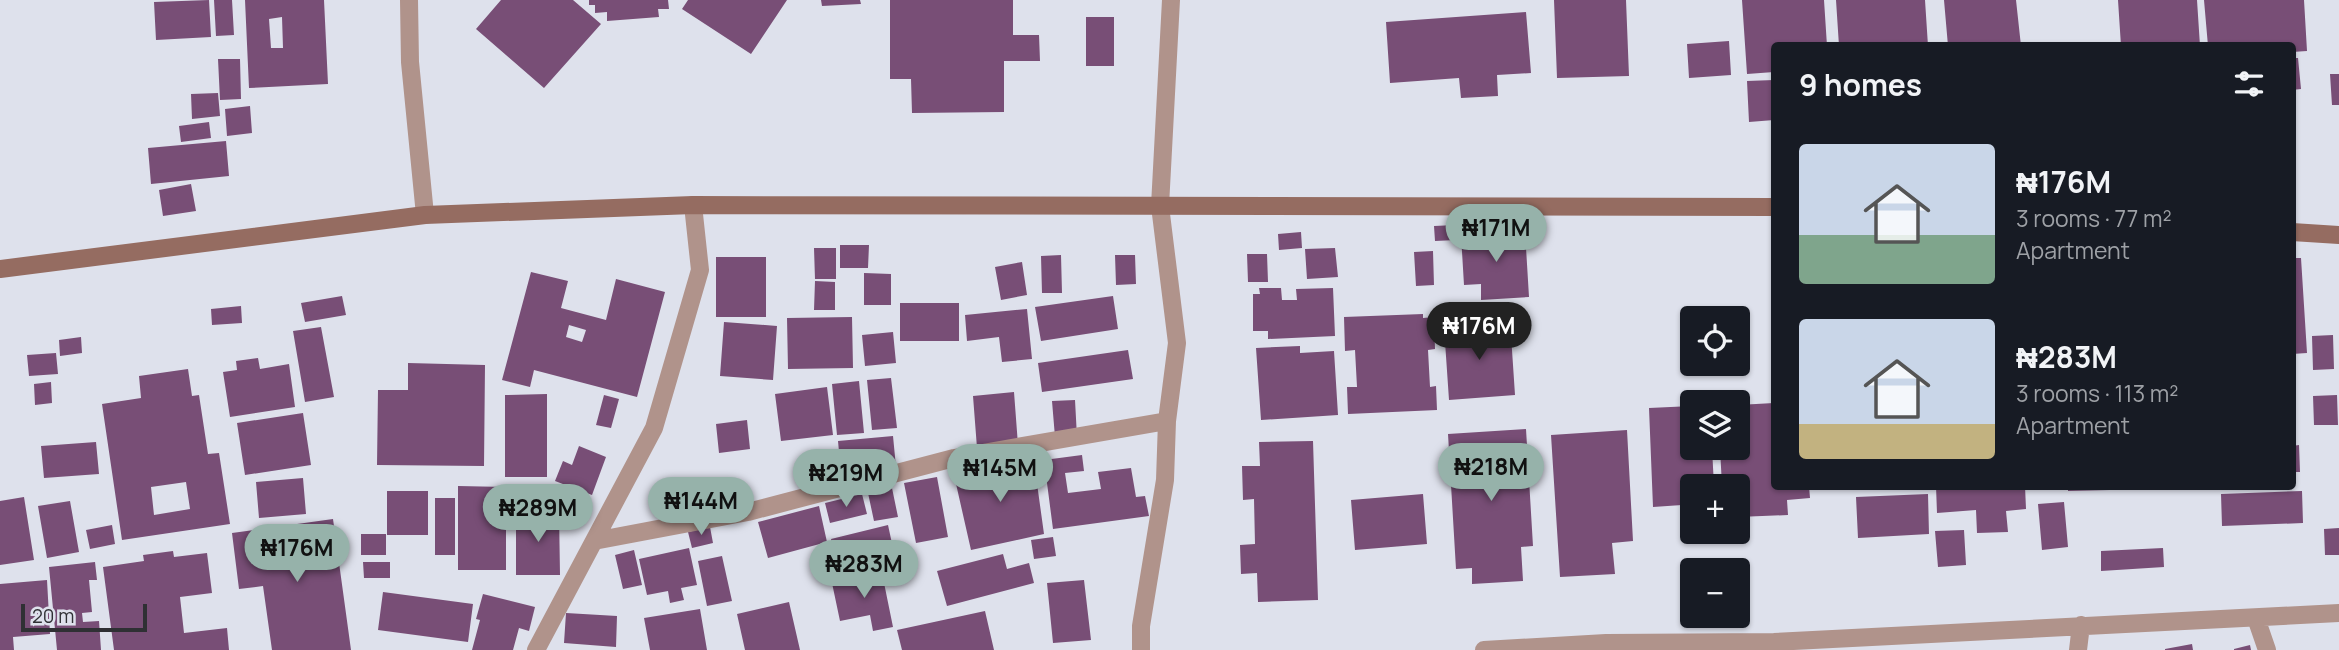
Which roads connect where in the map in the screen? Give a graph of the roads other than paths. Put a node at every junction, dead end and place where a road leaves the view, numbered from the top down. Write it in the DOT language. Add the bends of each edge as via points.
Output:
graph roads {
  1 [pos="409,0"];
  2 [pos="1171,0"];
  3 [pos="693,205"];
  4 [pos="1160,206"];
  5 [pos="1771,206"];
  6 [pos="425,215"];
  7 [pos="2296,232"];
  8 [pos="2339,235"];
  9 [pos="0,269"];
  10 [pos="1167,421"];
  11 [pos="594,541"];
  12 [pos="2339,613"];
  13 [pos="2256,618"];
  14 [pos="2081,625"];
  15 [pos="1774,646"];
  16 [pos="536,650"];
  17 [pos="1141,650"];
  18 [pos="1484,650"];
  19 [pos="2078,650"];
  20 [pos="2267,650"];
  1 -- 6 [label="street" via="410,62"];
  2 -- 4 [label="street"];
  3 -- 4 [label="street"];
  3 -- 6 [label="street"];
  3 -- 11 [label="street" via="700,270 682,335 654,428"];
  4 -- 5 [label="street"];
  4 -- 10 [label="street" via="1177,343"];
  6 -- 9 [label="street"];
  7 -- 8 [label="street"];
  10 -- 11 [label="street" via="954,458 748,512"];
  10 -- 17 [label="street" via="1165,480"];
  11 -- 16 [label="street"];
  12 -- 13 [label="street"];
  13 -- 14 [label="street"];
  13 -- 20 [label="street"];
  14 -- 15 [label="street"];
  14 -- 19 [label="street"];
  15 -- 18 [label="street" via="1606,643"];
}
